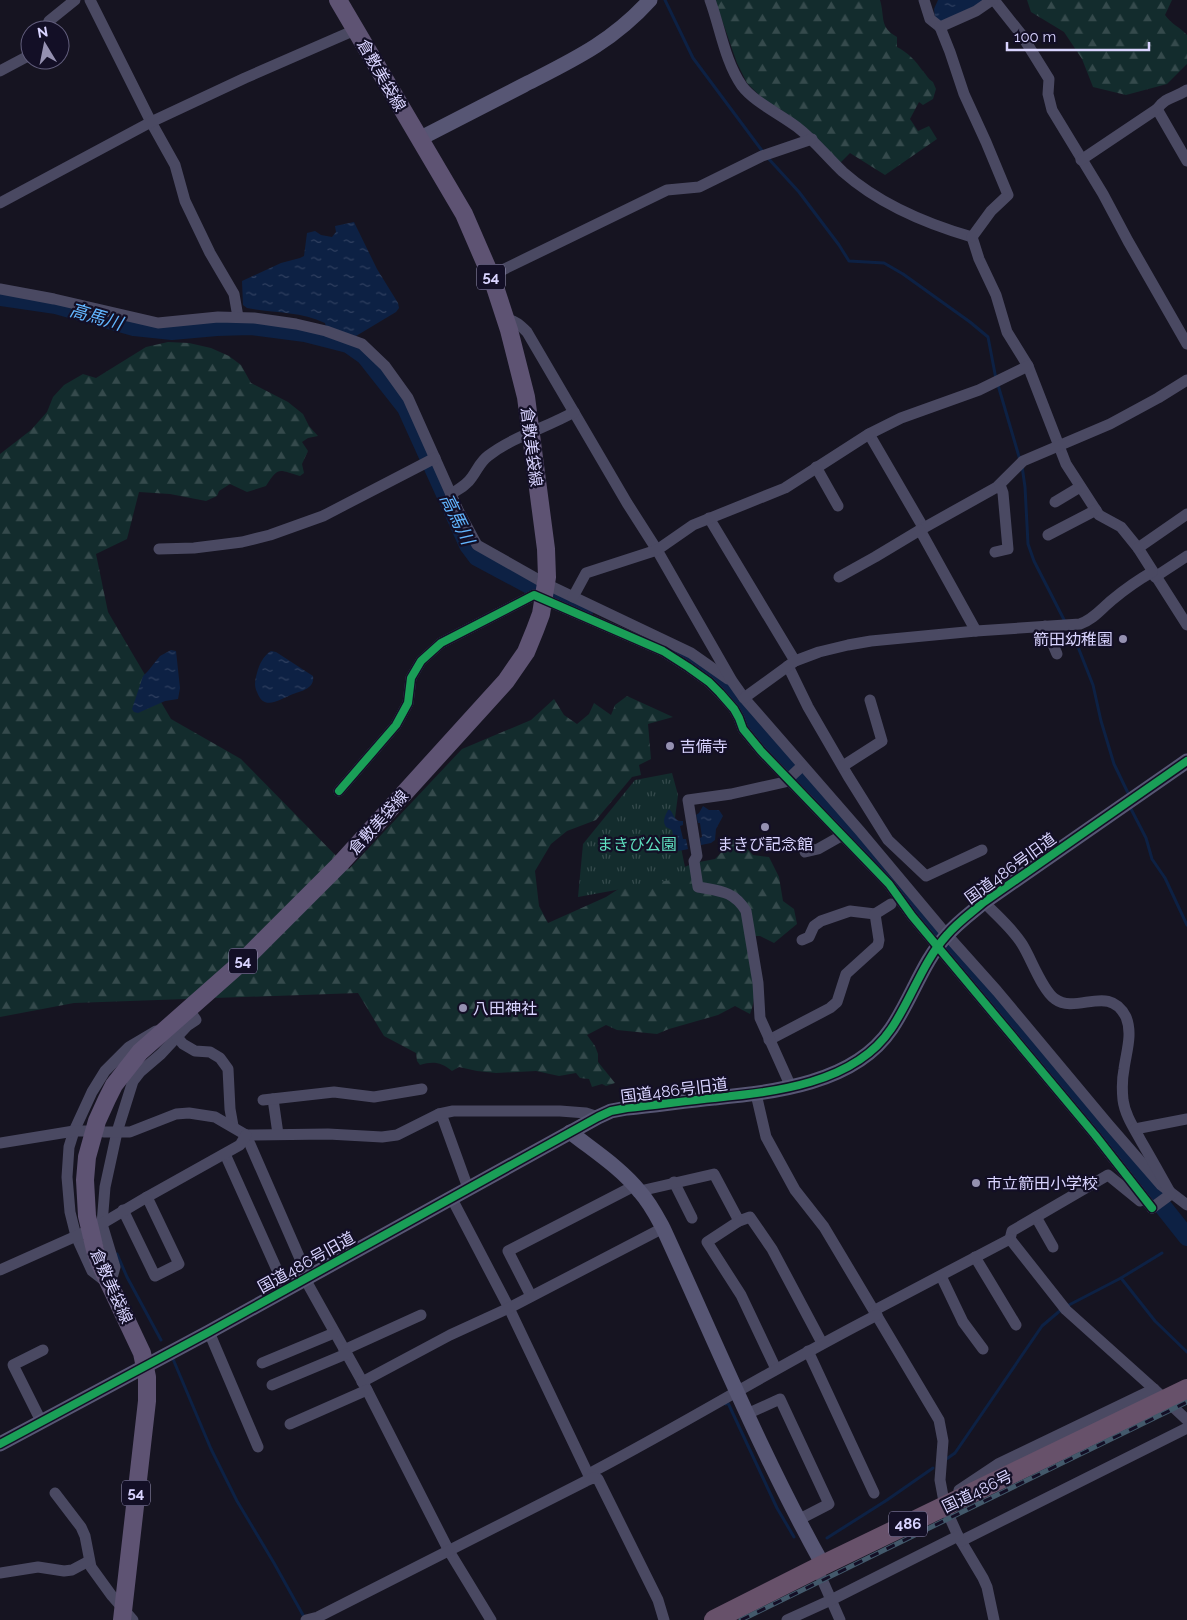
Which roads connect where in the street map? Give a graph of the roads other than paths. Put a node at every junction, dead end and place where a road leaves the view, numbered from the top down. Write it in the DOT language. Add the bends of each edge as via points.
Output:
graph roads {
  1 [pos="75,0"];
  2 [pos="90,0"];
  3 [pos="338,0"];
  4 [pos="650,0"];
  5 [pos="710,0"];
  6 [pos="924,0"];
  7 [pos="993,0"];
  8 [pos="49,20"];
  9 [pos="940,27"];
  10 [pos="355,30"];
  11 [pos="20,61"];
  12 [pos="0,72"];
  13 [pos="1187,90"];
  14 [pos="1157,109"];
  15 [pos="151,122"];
  16 [pos="812,139"];
  17 [pos="419,140"];
  18 [pos="1182,141"];
  19 [pos="1081,160"];
  20 [pos="1187,162"];
  21 [pos="0,203"];
  22 [pos="972,237"];
  23 [pos="490,276"];
  24 [pos="0,289"];
  25 [pos="238,317"];
  26 [pos="506,319"];
  27 [pos="1187,344"];
  28 [pos="1028,366"];
  29 [pos="1187,380"];
  30 [pos="574,412"];
  31 [pos="530,433"];
  32 [pos="869,434"];
  33 [pos="1058,445"];
  34 [pos="431,460"];
  35 [pos="816,467"];
  36 [pos="1000,485"];
  37 [pos="1080,487"];
  38 [pos="451,494"];
  39 [pos="1055,502"];
  40 [pos="838,506"];
  41 [pos="1096,510"];
  42 [pos="1187,514"];
  43 [pos="709,518"];
  44 [pos="921,529"];
  45 [pos="1048,535"];
  46 [pos="1138,548"];
  47 [pos="159,549"];
  48 [pos="657,550"];
  49 [pos="995,552"];
  50 [pos="1187,556"];
  51 [pos="1153,574"];
  52 [pos="839,576"];
  53 [pos="545,592"];
  54 [pos="574,597"];
  55 [pos="1187,625"];
  56 [pos="1045,626"];
  57 [pos="976,631"];
  58 [pos="1057,654"];
  59 [pos="792,664"];
  60 [pos="732,681"];
  61 [pos="744,698"];
  62 [pos="870,700"];
  63 [pos="1187,761"];
  64 [pos="843,766"];
  65 [pos="796,772"];
  66 [pos="339,791"];
  67 [pos="841,836"];
  68 [pos="982,850"];
  69 [pos="805,852"];
  70 [pos="889,884"];
  71 [pos="984,902"];
  72 [pos="891,904"];
  73 [pos="875,914"];
  74 [pos="912,916"];
  75 [pos="802,940"];
  76 [pos="942,941"];
  77 [pos="181,1022"];
  78 [pos="769,1040"];
  79 [pos="791,1087"];
  80 [pos="422,1089"];
  81 [pos="756,1094"];
  82 [pos="438,1114"];
  83 [pos="598,1117"];
  84 [pos="1187,1119"];
  85 [pos="233,1126"];
  86 [pos="1135,1129"];
  87 [pos="74,1131"];
  88 [pos="86,1131"];
  89 [pos="104,1132"];
  90 [pos="117,1132"];
  91 [pos="570,1132"];
  92 [pos="278,1134"];
  93 [pos="246,1135"];
  94 [pos="0,1143"];
  95 [pos="225,1154"];
  96 [pos="674,1182"];
  97 [pos="468,1188"];
  98 [pos="637,1188"];
  99 [pos="1169,1195"];
  100 [pos="147,1196"];
  101 [pos="451,1197"];
  102 [pos="1187,1205"];
  103 [pos="1154,1207"];
  104 [pos="123,1210"];
  105 [pos="1036,1217"];
  106 [pos="692,1218"];
  107 [pos="739,1221"];
  108 [pos="99,1225"];
  109 [pos="663,1228"];
  110 [pos="80,1234"];
  111 [pos="1010,1239"];
  112 [pos="1053,1247"];
  113 [pos="975,1258"];
  114 [pos="0,1270"];
  115 [pos="941,1276"];
  116 [pos="306,1278"];
  117 [pos="110,1285"];
  118 [pos="286,1290"];
  119 [pos="531,1296"];
  120 [pos="509,1308"];
  121 [pos="876,1313"];
  122 [pos="421,1315"];
  123 [pos="1016,1325"];
  124 [pos="209,1332"];
  125 [pos="334,1333"];
  126 [pos="822,1343"];
  127 [pos="983,1349"];
  128 [pos="43,1350"];
  129 [pos="808,1351"];
  130 [pos="345,1352"];
  131 [pos="262,1363"];
  132 [pos="145,1366"];
  133 [pos="776,1369"];
  134 [pos="272,1385"];
  135 [pos="365,1386"];
  136 [pos="1154,1389"];
  137 [pos="1187,1389"];
  138 [pos="736,1392"];
  139 [pos="747,1414"];
  140 [pos="1187,1420"];
  141 [pos="41,1422"];
  142 [pos="290,1424"];
  143 [pos="1187,1428"];
  144 [pos="0,1444"];
  145 [pos="258,1448"];
  146 [pos="594,1478"];
  147 [pos="55,1493"];
  148 [pos="874,1493"];
  149 [pos="945,1507"];
  150 [pos="798,1520"];
  151 [pos="960,1538"];
  152 [pos="450,1553"];
  153 [pos="89,1561"];
  154 [pos="820,1566"];
  155 [pos="0,1572"];
  156 [pos="831,1600"];
  157 [pos="126,1616"];
  158 [pos="490,1619"];
  159 [pos="306,1620"];
  160 [pos="664,1620"];
  161 [pos="714,1620"];
  162 [pos="787,1620"];
  163 [pos="840,1620"];
  164 [pos="994,1620"];
  1 -- 8 [label="street"];
  2 -- 15 [label="street"];
  3 -- 10 [label="main road, 倉敷美袋線 / 54"];
  4 -- 17 [label="street" via="590,51"];
  5 -- 16 [label="street" via="732,68 742,87"];
  6 -- 9 [label="street" via="930,20"];
  7 -- 9 [label="street"];
  7 -- 19 [label="street" via="1021,34 1049,79 1052,110"];
  9 -- 22 [label="street" via="964,94 1008,195"];
  10 -- 15 [label="street"];
  10 -- 17 [label="main road, 倉敷美袋線 / 54"];
  11 -- 12 [label="street"];
  13 -- 14 [label="street" via="1164,100"];
  14 -- 18 [label="street"];
  14 -- 19 [label="street"];
  15 -- 21 [label="street"];
  15 -- 25 [label="street" via="175,165 185,201 210,253 234,294"];
  16 -- 22 [label="street" via="843,171 868,189 922,220"];
  16 -- 23 [label="street" via="764,155 699,187 667,190"];
  17 -- 23 [label="main road, 倉敷美袋線 / 54" via="464,214"];
  18 -- 20 [label="street"];
  19 -- 27 [label="street"];
  22 -- 28 [label="street" via="1007,332"];
  23 -- 26 [label="main road, 倉敷美袋線 / 54"];
  24 -- 25 [label="street" via="158,323"];
  25 -- 34 [label="street" via="326,331 372,351 408,398"];
  26 -- 30 [label="street" via="520,324 527,332"];
  26 -- 31 [label="main road, 倉敷美袋線 / 54" via="526,397"];
  28 -- 32 [label="street" via="979,390 901,418"];
  28 -- 33 [label="street"];
  29 -- 33 [label="street" via="1110,424"];
  30 -- 31 [label="street"];
  30 -- 48 [label="street"];
  31 -- 38 [label="street" via="507,442 486,457 464,486"];
  31 -- 53 [label="main road, 倉敷美袋線 / 54" via="546,549"];
  32 -- 35 [label="street"];
  32 -- 44 [label="street"];
  33 -- 36 [label="street" via="1020,462"];
  33 -- 37 [label="street"];
  34 -- 38 [label="street"];
  34 -- 47 [label="street" via="323,516 270,535 242,542"];
  35 -- 40 [label="street"];
  35 -- 43 [label="street" via="785,488"];
  36 -- 44 [label="street"];
  36 -- 49 [label="street" via="1008,549"];
  37 -- 39 [label="street"];
  37 -- 41 [label="street"];
  38 -- 53 [label="street" via="477,545"];
  41 -- 45 [label="street"];
  41 -- 46 [label="street" via="1121,527"];
  42 -- 46 [label="street"];
  43 -- 48 [label="street" via="692,525"];
  43 -- 59 [label="street"];
  44 -- 52 [label="street"];
  44 -- 57 [label="street"];
  46 -- 51 [label="street"];
  48 -- 54 [label="street" via="586,573"];
  48 -- 60 [label="street"];
  50 -- 51 [label="street"];
  51 -- 55 [label="street"];
  51 -- 56 [label="street" via="1142,577 1088,622"];
  53 -- 54 [label="street"];
  53 -- 65 [label="street" via="663,652 709,682 734,709 742,729 761,750"];
  53 -- 66 [label="street" via="441,643 421,661 411,678 408,703 396,725"];
  53 -- 77 [label="main road, 倉敷美袋線 / 54" via="526,652 506,682 340,864"];
  54 -- 60 [label="street" via="691,653"];
  56 -- 57 [label="street"];
  56 -- 58 [label="street"];
  57 -- 59 [label="street" via="872,641 819,652"];
  59 -- 61 [label="street"];
  59 -- 64 [label="street" via="808,707"];
  60 -- 61 [label="street"];
  61 -- 65 [label="street"];
  62 -- 64 [label="street" via="882,741"];
  63 -- 71 [label="street, 国道486号旧道"];
  64 -- 68 [label="street" via="888,840 926,876"];
  65 -- 67 [label="street"];
  65 -- 76 [label="street" via="860,831"];
  65 -- 78 [label="street" via="785,782 688,800 697,856 694,860 698,887 723,891 740,902 746,911 758,982 760,1018"];
  67 -- 69 [label="street" via="818,849"];
  67 -- 70 [label="street"];
  70 -- 72 [label="street" via="886,889"];
  70 -- 74 [label="street"];
  71 -- 76 [label="street, 国道486号旧道"];
  71 -- 86 [label="street" via="1022,943 1055,1000 1062,1003 1111,1002 1126,1017 1129,1028 1123,1101"];
  72 -- 73 [label="street"];
  72 -- 74 [label="street"];
  73 -- 75 [label="street" via="850,910 821,921 814,926 809,937"];
  73 -- 78 [label="street" via="878,945 846,974 837,1002"];
  74 -- 76 [label="street"];
  76 -- 79 [label="street, 国道486号旧道" via="879,1045 822,1078"];
  76 -- 99 [label="street" via="997,990"];
  76 -- 103 [label="street"];
  77 -- 85 [label="street" via="183,1044 195,1051 210,1052 220,1058 228,1069"];
  77 -- 87 [label="street" via="144,1037 129,1047 106,1071 92,1092"];
  77 -- 90 [label="street" via="161,1054 133,1081"];
  77 -- 117 [label="main road, 倉敷美袋線 / 54" via="140,1052 114,1085 91,1141 85,1180 87,1216 94,1250"];
  78 -- 79 [label="street"];
  79 -- 81 [label="street, 国道486号旧道"];
  80 -- 92 [label="street" via="374,1097 334,1092 268,1100"];
  81 -- 83 [label="street, 国道486号旧道" via="627,1108"];
  81 -- 121 [label="street" via="766,1136 795,1190 824,1227"];
  82 -- 83 [label="street" via="452,1111 560,1111"];
  82 -- 92 [label="street" via="397,1135 382,1137"];
  82 -- 97 [label="street"];
  83 -- 91 [label="street, 国道486号旧道"];
  84 -- 86 [label="street"];
  85 -- 90 [label="street" via="215,1117 189,1113 176,1114 130,1132"];
  85 -- 93 [label="street"];
  86 -- 99 [label="street"];
  87 -- 88 [label="street"];
  87 -- 94 [label="street"];
  87 -- 110 [label="street" via="69,1147 67,1177 70,1212"];
  89 -- 90 [label="street"];
  90 -- 108 [label="street"];
  91 -- 97 [label="street, 国道486号旧道"];
  91 -- 98 [label="street"];
  92 -- 93 [label="street"];
  93 -- 95 [label="street" via="240,1145"];
  93 -- 116 [label="street"];
  95 -- 100 [label="street"];
  95 -- 118 [label="street"];
  96 -- 98 [label="street"];
  96 -- 106 [label="street"];
  96 -- 107 [label="street" via="714,1174"];
  97 -- 101 [label="street, 国道486号旧道"];
  98 -- 109 [label="street"];
  98 -- 119 [label="street" via="508,1251"];
  99 -- 102 [label="street"];
  99 -- 103 [label="street"];
  100 -- 104 [label="street"];
  100 -- 104 [label="street" via="179,1264 155,1276"];
  101 -- 116 [label="street, 国道486号旧道"];
  101 -- 120 [label="street"];
  103 -- 105 [label="street" via="1146,1205 1108,1175"];
  104 -- 108 [label="street"];
  105 -- 111 [label="street" via="1012,1231"];
  105 -- 112 [label="street"];
  107 -- 126 [label="street" via="750,1217 772,1249"];
  107 -- 133 [label="street" via="707,1242 741,1295"];
  108 -- 117 [label="street" via="115,1267"];
  109 -- 119 [label="street"];
  109 -- 138 [label="street"];
  110 -- 114 [label="street"];
  110 -- 117 [label="street" via="92,1271"];
  111 -- 113 [label="street"];
  111 -- 136 [label="street" via="1064,1308"];
  113 -- 115 [label="street"];
  113 -- 123 [label="street"];
  115 -- 121 [label="street"];
  115 -- 127 [label="street" via="963,1322"];
  116 -- 118 [label="street, 国道486号旧道"];
  116 -- 125 [label="street"];
  117 -- 132 [label="main road, 倉敷美袋線 / 54" via="139,1344"];
  118 -- 124 [label="street, 国道486号旧道"];
  119 -- 120 [label="street"];
  120 -- 135 [label="street" via="450,1335"];
  120 -- 146 [label="street"];
  121 -- 126 [label="street"];
  121 -- 149 [label="street" via="939,1420 943,1441 940,1480"];
  122 -- 130 [label="street"];
  124 -- 132 [label="street, 国道486号旧道"];
  124 -- 145 [label="street"];
  125 -- 130 [label="street"];
  125 -- 131 [label="street"];
  126 -- 129 [label="street"];
  128 -- 141 [label="street" via="13,1365"];
  129 -- 133 [label="street"];
  129 -- 148 [label="street"];
  130 -- 134 [label="street"];
  130 -- 135 [label="street"];
  132 -- 141 [label="street, 国道486号旧道"];
  132 -- 157 [label="main road, 倉敷美袋線 / 54" via="147,1401"];
  133 -- 138 [label="street"];
  135 -- 142 [label="street"];
  135 -- 152 [label="street"];
  136 -- 140 [label="street"];
  136 -- 149 [label="street" via="998,1464 956,1493"];
  137 -- 149 [label="highway, 国道486号 / 486"];
  138 -- 139 [label="street"];
  138 -- 146 [label="street" via="594,1471"];
  139 -- 150 [label="street"];
  139 -- 150 [label="street" via="780,1399 829,1504"];
  141 -- 144 [label="street, 国道486号旧道"];
  143 -- 151 [label="street"];
  146 -- 152 [label="street"];
  146 -- 160 [label="street" via="658,1600"];
  147 -- 153 [label="street" via="81,1528"];
  149 -- 151 [label="street"];
  149 -- 154 [label="highway, 国道486号 / 486"];
  150 -- 154 [label="street"];
  151 -- 156 [label="street"];
  151 -- 164 [label="street" via="983,1578"];
  152 -- 158 [label="street"];
  152 -- 159 [label="street"];
  153 -- 155 [label="street" via="64,1571 38,1567"];
  153 -- 157 [label="street"];
  154 -- 156 [label="street"];
  154 -- 161 [label="highway, 国道486号 / 486"];
  156 -- 162 [label="street"];
  156 -- 163 [label="street"];
}
